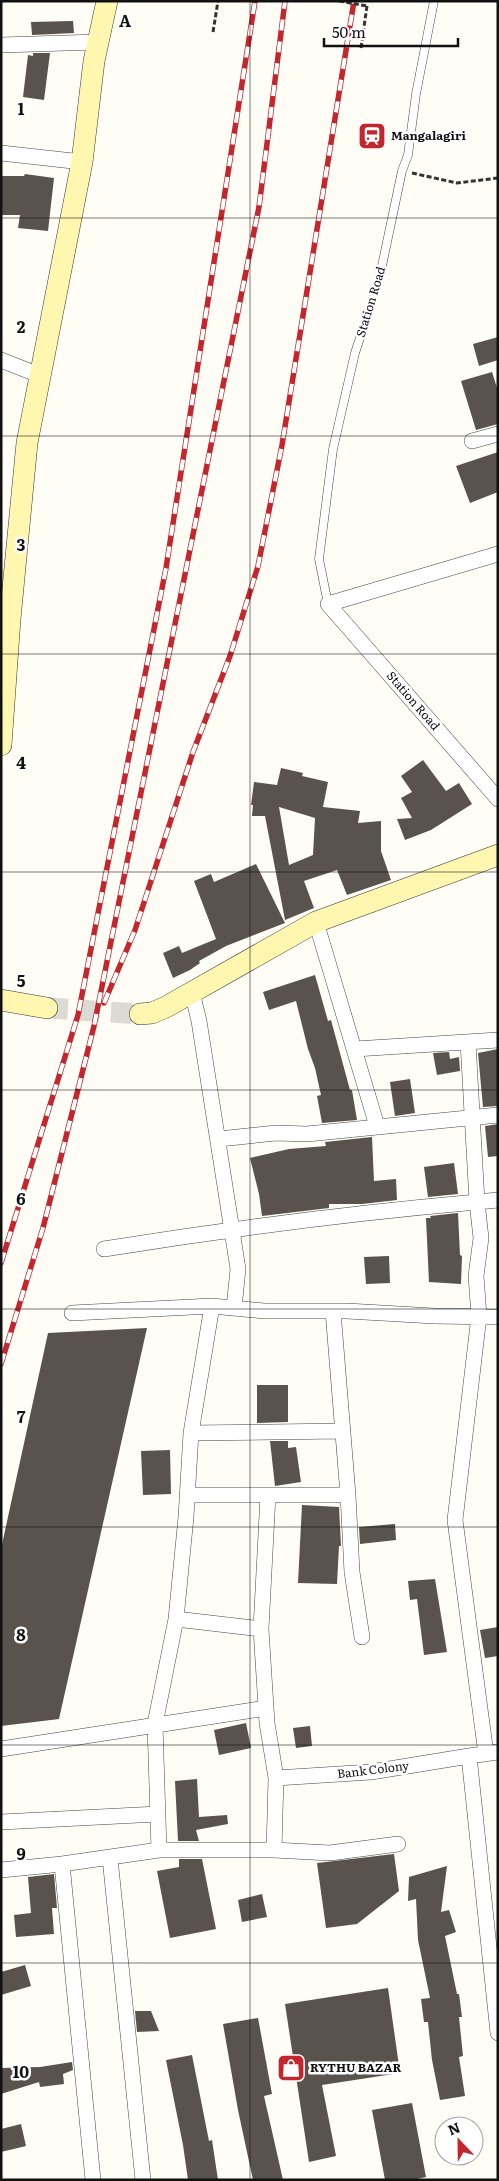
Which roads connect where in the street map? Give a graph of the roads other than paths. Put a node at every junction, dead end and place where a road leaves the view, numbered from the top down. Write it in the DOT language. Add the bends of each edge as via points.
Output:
graph roads {
  1 [pos="107,1"];
  2 [pos="434,1"];
  3 [pos="98,42"];
  4 [pos="1,45"];
  5 [pos="1,153"];
  6 [pos="82,162"];
  7 [pos="1,360"];
  8 [pos="39,375"];
  9 [pos="498,434"];
  10 [pos="472,441"];
  11 [pos="498,554"];
  12 [pos="328,604"];
  13 [pos="2,735"];
  14 [pos="498,799"];
  15 [pos="498,855"];
  16 [pos="316,922"];
  17 [pos="192,992"];
  18 [pos="1,1000"];
  19 [pos="48,1008"];
  20 [pos="140,1014"];
  21 [pos="498,1040"];
  22 [pos="468,1042"];
  23 [pos="355,1049"];
  24 [pos="498,1115"];
  25 [pos="472,1117"];
  26 [pos="377,1126"];
  27 [pos="219,1139"];
  28 [pos="498,1200"];
  29 [pos="476,1202"];
  30 [pos="232,1228"];
  31 [pos="104,1249"];
  32 [pos="212,1306"];
  33 [pos="234,1308"];
  34 [pos="333,1311"];
  35 [pos="72,1313"];
  36 [pos="479,1316"];
  37 [pos="498,1316"];
  38 [pos="342,1431"];
  39 [pos="191,1433"];
  40 [pos="187,1495"];
  41 [pos="268,1495"];
  42 [pos="348,1495"];
  43 [pos="176,1619"];
  44 [pos="261,1629"];
  45 [pos="362,1637"];
  46 [pos="266,1708"];
  47 [pos="155,1724"];
  48 [pos="1,1749"];
  49 [pos="492,1753"];
  50 [pos="469,1756"];
  51 [pos="276,1778"];
  52 [pos="158,1814"];
  53 [pos="1,1822"];
  54 [pos="398,1844"];
  55 [pos="159,1850"];
  56 [pos="274,1850"];
  57 [pos="110,1858"];
  58 [pos="62,1864"];
  59 [pos="1,1870"];
  60 [pos="498,2033"];
  61 [pos="93,2180"];
  62 [pos="143,2180"];
  1 -- 3 [label="street"];
  2 -- 12 [label="lane, Station Road" via="408,155 379,280 356,353 333,449 319,559"];
  3 -- 4 [label="street"];
  3 -- 6 [label="street"];
  5 -- 6 [label="street"];
  6 -- 8 [label="street"];
  7 -- 8 [label="street"];
  8 -- 13 [label="street" via="21,502"];
  9 -- 10 [label="street"];
  11 -- 12 [label="street"];
  12 -- 14 [label="street, Station Road"];
  15 -- 16 [label="street"];
  16 -- 17 [label="street"];
  16 -- 23 [label="street"];
  17 -- 20 [label="street" via="152,1013"];
  17 -- 27 [label="street"];
  18 -- 19 [label="street"];
  21 -- 22 [label="street"];
  22 -- 23 [label="street"];
  22 -- 25 [label="street"];
  23 -- 26 [label="street"];
  24 -- 25 [label="street"];
  25 -- 26 [label="street"];
  25 -- 29 [label="street"];
  26 -- 27 [label="street"];
  27 -- 30 [label="street"];
  28 -- 29 [label="street"];
  29 -- 30 [label="street"];
  29 -- 36 [label="street" via="481,1238 476,1276"];
  30 -- 31 [label="street"];
  30 -- 33 [label="street" via="238,1269"];
  32 -- 33 [label="street"];
  32 -- 35 [label="street"];
  32 -- 39 [label="street"];
  33 -- 34 [label="street"];
  34 -- 36 [label="street"];
  34 -- 38 [label="street"];
  36 -- 37 [label="street"];
  36 -- 49 [label="street" via="455,1520"];
  38 -- 39 [label="street"];
  38 -- 42 [label="street"];
  39 -- 40 [label="street"];
  40 -- 41 [label="street"];
  40 -- 43 [label="street"];
  41 -- 42 [label="street"];
  41 -- 44 [label="street"];
  42 -- 45 [label="street" via="352,1572"];
  43 -- 44 [label="street"];
  43 -- 47 [label="street"];
  44 -- 46 [label="street"];
  46 -- 47 [label="street"];
  46 -- 51 [label="street"];
  47 -- 48 [label="street"];
  47 -- 52 [label="street"];
  49 -- 50 [label="street, Bank Colony"];
  50 -- 51 [label="street, Bank Colony" via="371,1772"];
  50 -- 60 [label="street"];
  51 -- 56 [label="street"];
  52 -- 53 [label="street"];
  52 -- 55 [label="street"];
  54 -- 56 [label="street" via="330,1853"];
  55 -- 56 [label="street"];
  55 -- 57 [label="street"];
  57 -- 58 [label="street"];
  57 -- 62 [label="street"];
  58 -- 59 [label="street"];
  58 -- 61 [label="street"];
}
